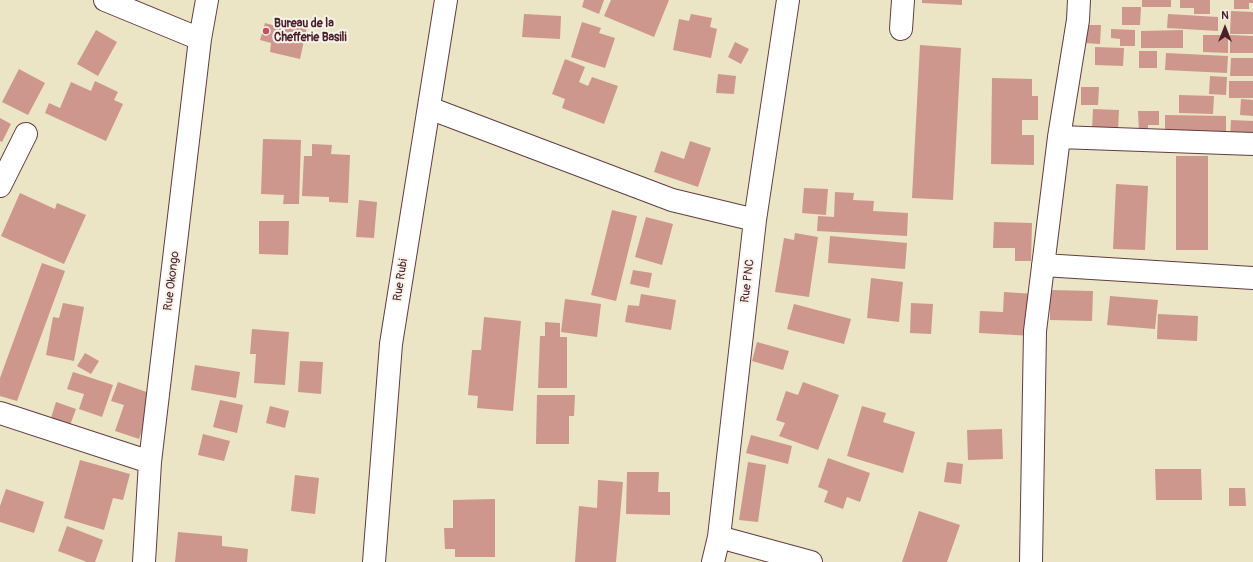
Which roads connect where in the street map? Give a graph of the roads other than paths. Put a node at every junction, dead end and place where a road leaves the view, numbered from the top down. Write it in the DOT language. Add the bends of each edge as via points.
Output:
graph roads {
  1 [pos="105,0"];
  2 [pos="207,0"];
  3 [pos="446,0"];
  4 [pos="788,0"];
  5 [pos="903,0"];
  6 [pos="1079,0"];
  7 [pos="901,29"];
  8 [pos="200,39"];
  9 [pos="429,108"];
  10 [pos="26,134"];
  11 [pos="1059,137"];
  12 [pos="1253,144"];
  13 [pos="0,186"];
  14 [pos="756,220"];
  15 [pos="1043,265"];
  16 [pos="1253,278"];
  17 [pos="0,413"];
  18 [pos="150,462"];
  19 [pos="718,537"];
  20 [pos="144,562"];
  21 [pos="374,562"];
  22 [pos="713,562"];
  23 [pos="811,562"];
  24 [pos="1031,562"];
  1 -- 8 [label="street"];
  2 -- 8 [label="street, Rue Okongo"];
  3 -- 9 [label="street, Rue Rubi"];
  4 -- 14 [label="street, Rue PNC"];
  5 -- 7 [label="street"];
  6 -- 11 [label="street"];
  8 -- 18 [label="street, Rue Okongo"];
  9 -- 14 [label="street" via="672,200"];
  9 -- 21 [label="street, Rue Rubi" via="391,344"];
  10 -- 13 [label="street"];
  11 -- 12 [label="street"];
  11 -- 15 [label="street"];
  14 -- 19 [label="street, Rue PNC"];
  15 -- 16 [label="street"];
  15 -- 24 [label="street" via="1035,331"];
  17 -- 18 [label="street"];
  18 -- 20 [label="street, Rue Okongo"];
  19 -- 22 [label="street, Rue PNC"];
  19 -- 23 [label="street"];
}
